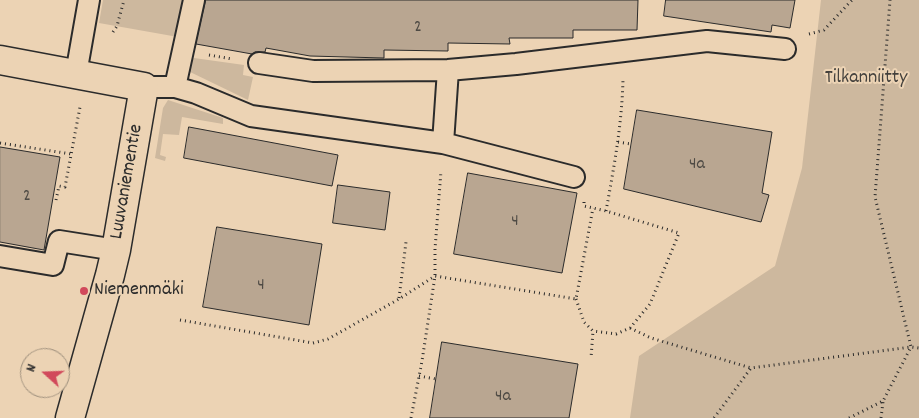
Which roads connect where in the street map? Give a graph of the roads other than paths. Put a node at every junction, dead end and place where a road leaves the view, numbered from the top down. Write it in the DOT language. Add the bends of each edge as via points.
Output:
graph roads {
  1 [pos="89,0"];
  2 [pos="194,0"];
  3 [pos="785,49"];
  4 [pos="0,60"];
  5 [pos="259,62"];
  6 [pos="448,70"];
  7 [pos="76,74"];
  8 [pos="144,86"];
  9 [pos="175,87"];
  10 [pos="442,143"];
  11 [pos="574,177"];
  12 [pos="116,250"];
  13 [pos="0,256"];
  14 [pos="70,418"];
  1 -- 7 [label="lane"];
  2 -- 9 [label="lane"];
  3 -- 6 [label="lane" via="707,41"];
  4 -- 7 [label="street"];
  5 -- 6 [label="lane" via="313,71"];
  6 -- 10 [label="lane"];
  7 -- 8 [label="street"];
  8 -- 9 [label="lane"];
  8 -- 12 [label="street, Luuvaniementie"];
  9 -- 10 [label="lane" via="196,92 251,116"];
  10 -- 11 [label="lane"];
  12 -- 13 [label="lane" via="59,241 53,265"];
  12 -- 14 [label="street, Luuvaniementie"];
}
